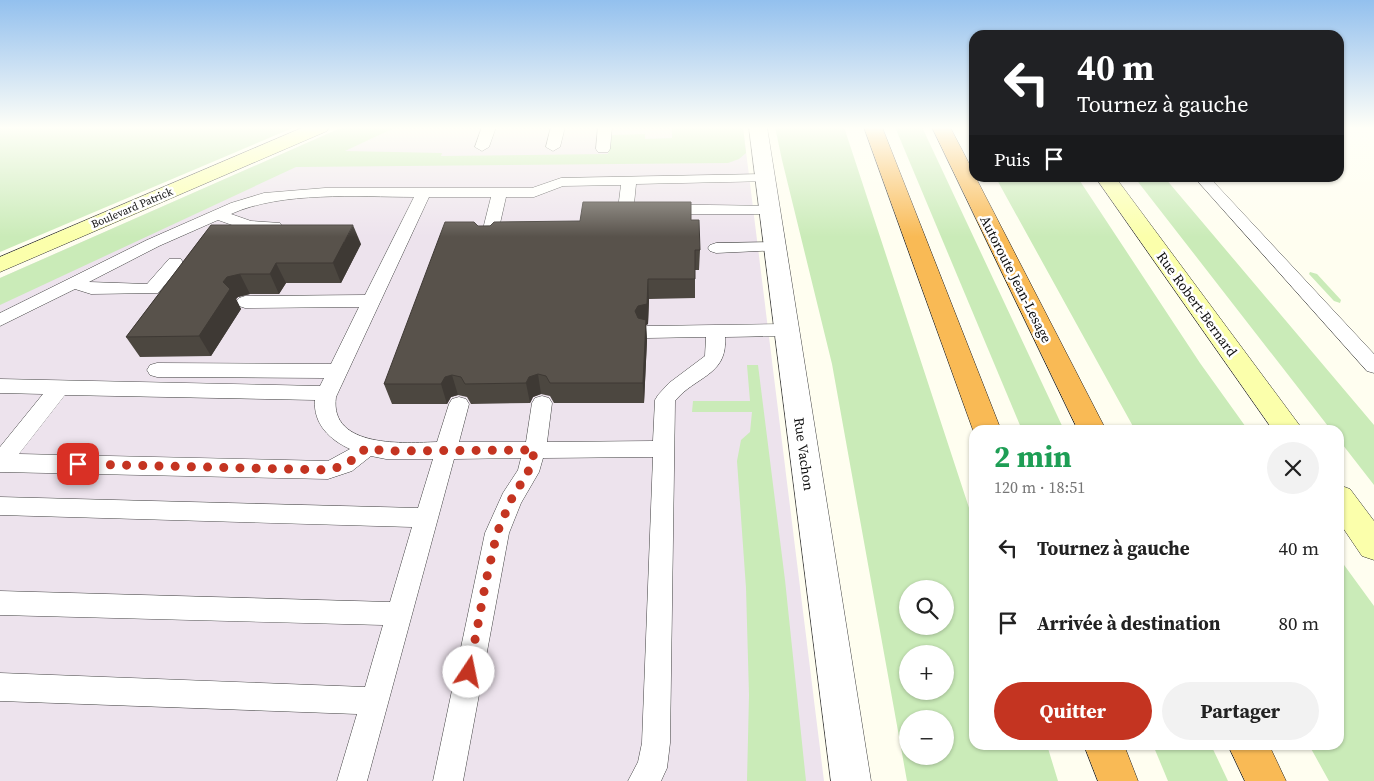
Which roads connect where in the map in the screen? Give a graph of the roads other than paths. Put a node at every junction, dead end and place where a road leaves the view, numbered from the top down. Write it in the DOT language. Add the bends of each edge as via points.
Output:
graph roads {
  1 [pos="236,163"];
  2 [pos="763,163"];
  3 [pos="887,163"];
  4 [pos="959,163"];
  5 [pos="765,178"];
  6 [pos="629,180"];
  7 [pos="1109,182"];
  8 [pos="1206,182"];
  9 [pos="424,192"];
  10 [pos="500,192"];
  11 [pos="770,209"];
  12 [pos="217,214"];
  13 [pos="289,226"];
  14 [pos="488,241"];
  15 [pos="775,247"];
  16 [pos="716,248"];
  17 [pos="175,264"];
  18 [pos="0,266"];
  19 [pos="74,283"];
  20 [pos="371,301"];
  21 [pos="246,302"];
  22 [pos="0,320"];
  23 [pos="786,330"];
  24 [pos="715,331"];
  25 [pos="647,332"];
  26 [pos="1374,366"];
  27 [pos="157,370"];
  28 [pos="337,371"];
  29 [pos="0,386"];
  30 [pos="59,388"];
  31 [pos="327,393"];
  32 [pos="542,403"];
  33 [pos="458,404"];
  34 [pos="985,425"];
  35 [pos="1090,425"];
  36 [pos="1285,425"];
  37 [pos="366,448"];
  38 [pos="663,449"];
  39 [pos="535,450"];
  40 [pos="445,451"];
  41 [pos="0,463"];
  42 [pos="1344,505"];
  43 [pos="0,506"];
  44 [pos="426,518"];
  45 [pos="1374,546"];
  46 [pos="0,602"];
  47 [pos="399,614"];
  48 [pos="0,687"];
  49 [pos="375,701"];
  50 [pos="1106,750"];
  51 [pos="1250,750"];
  52 [pos="352,781"];
  53 [pos="448,781"];
  54 [pos="643,781"];
  55 [pos="851,781"];
  56 [pos="1118,781"];
  57 [pos="1266,781"];
  1 -- 18 [label="street, Boulevard Patrick"];
  2 -- 5 [label="street, Rue Vachon"];
  3 -- 34 [label="highway"];
  4 -- 35 [label="highway, Autoroute Jean-Lesage"];
  5 -- 6 [label="lane"];
  5 -- 11 [label="street, Rue Vachon"];
  6 -- 10 [label="lane" via="561,182 534,192"];
  6 -- 11 [label="lane" via="626,209"];
  7 -- 36 [label="street, Rue Robert-Bernard"];
  8 -- 26 [label="lane"];
  9 -- 10 [label="lane"];
  9 -- 12 [label="lane" via="278,195"];
  9 -- 20 [label="lane"];
  10 -- 14 [label="lane"];
  11 -- 15 [label="street, Rue Vachon"];
  12 -- 13 [label="lane" via="249,226"];
  12 -- 19 [label="lane"];
  15 -- 16 [label="lane"];
  15 -- 23 [label="street, Rue Vachon"];
  17 -- 19 [label="lane" via="152,289 91,289"];
  19 -- 22 [label="lane"];
  20 -- 21 [label="lane"];
  20 -- 28 [label="lane"];
  23 -- 24 [label="lane"];
  23 -- 55 [label="street, Rue Vachon"];
  24 -- 25 [label="lane"];
  24 -- 38 [label="lane" via="716,354 669,393 665,400"];
  27 -- 28 [label="lane"];
  28 -- 31 [label="lane"];
  29 -- 30 [label="lane"];
  30 -- 31 [label="lane"];
  30 -- 41 [label="lane"];
  31 -- 37 [label="lane" via="324,409 330,422 342,437"];
  32 -- 39 [label="lane"];
  33 -- 40 [label="lane"];
  37 -- 40 [label="lane"];
  37 -- 41 [label="lane" via="353,461 328,470"];
  38 -- 39 [label="lane"];
  38 -- 54 [label="lane" via="656,743 652,768"];
  39 -- 40 [label="lane"];
  39 -- 53 [label="lane" via="528,472 497,533"];
  40 -- 44 [label="lane"];
  42 -- 45 [label="street"];
  43 -- 44 [label="lane"];
  44 -- 47 [label="lane"];
  46 -- 47 [label="lane"];
  47 -- 49 [label="lane"];
  48 -- 49 [label="lane"];
  49 -- 52 [label="lane"];
  50 -- 56 [label="highway"];
  51 -- 57 [label="highway"];
}
